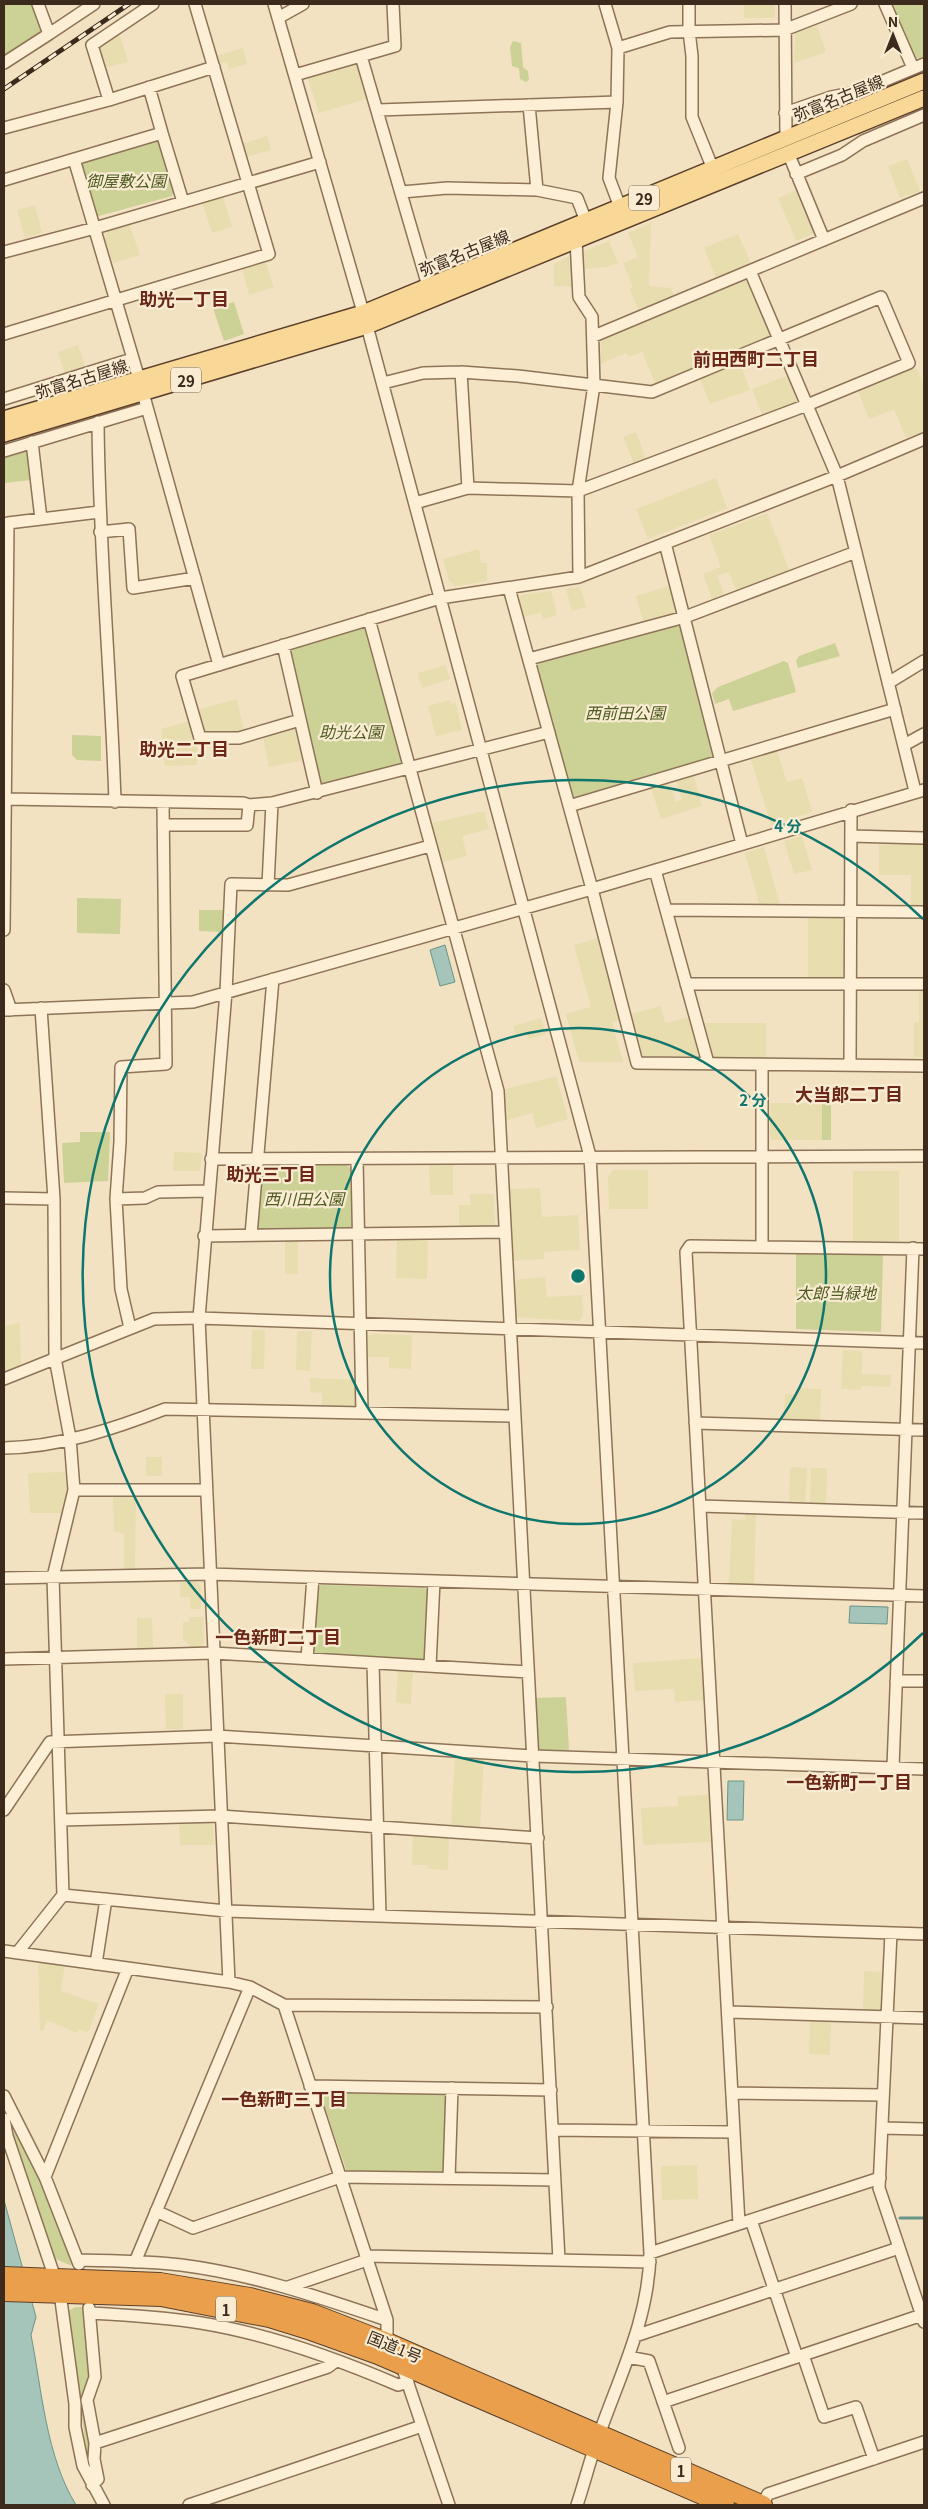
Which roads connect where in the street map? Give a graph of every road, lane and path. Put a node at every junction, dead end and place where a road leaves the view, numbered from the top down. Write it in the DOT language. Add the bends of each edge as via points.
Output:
graph roads {
  1 [pos="38,4"];
  2 [pos="94,4"];
  3 [pos="153,4"];
  4 [pos="195,4"];
  5 [pos="274,4"];
  6 [pos="303,4"];
  7 [pos="393,4"];
  8 [pos="605,4"];
  9 [pos="689,4"];
  10 [pos="785,4"];
  11 [pos="851,4"];
  12 [pos="885,4"];
  13 [pos="278,18"];
  14 [pos="784,30"];
  15 [pos="689,31"];
  16 [pos="49,34"];
  17 [pos="618,48"];
  18 [pos="361,56"];
  19 [pos="4,63"];
  20 [pos="919,66"];
  21 [pos="214,67"];
  22 [pos="295,75"];
  23 [pos="924,81"];
  24 [pos="149,88"];
  25 [pos="924,98"];
  26 [pos="109,100"];
  27 [pos="617,102"];
  28 [pos="529,104"];
  29 [pos="378,110"];
  30 [pos="785,114"];
  31 [pos="924,115"];
  32 [pos="4,128"];
  33 [pos="162,133"];
  34 [pos="786,137"];
  35 [pos="789,155"];
  36 [pos="74,159"];
  37 [pos="320,162"];
  38 [pos="714,169"];
  39 [pos="796,174"];
  40 [pos="4,180"];
  41 [pos="248,183"];
  42 [pos="537,190"];
  43 [pos="402,192"];
  44 [pos="924,198"];
  45 [pos="183,202"];
  46 [pos="620,207"];
  47 [pos="586,221"];
  48 [pos="95,228"];
  49 [pos="576,240"];
  50 [pos="824,240"];
  51 [pos="4,250"];
  52 [pos="750,271"];
  53 [pos="428,286"];
  54 [pos="116,301"];
  55 [pos="365,320"];
  56 [pos="4,334"];
  57 [pos="594,336"];
  58 [pos="780,340"];
  59 [pos="132,359"];
  60 [pos="461,372"];
  61 [pos="383,383"];
  62 [pos="594,385"];
  63 [pos="141,386"];
  64 [pos="4,400"];
  65 [pos="806,405"];
  66 [pos="147,408"];
  67 [pos="4,419"];
  68 [pos="98,422"];
  69 [pos="4,434"];
  70 [pos="924,439"];
  71 [pos="32,442"];
  72 [pos="4,451"];
  73 [pos="837,476"];
  74 [pos="468,488"];
  75 [pos="578,491"];
  76 [pos="415,503"];
  77 [pos="99,512"];
  78 [pos="41,519"];
  79 [pos="100,532"];
  80 [pos="665,543"];
  81 [pos="856,552"];
  82 [pos="579,576"];
  83 [pos="194,578"];
  84 [pos="509,588"];
  85 [pos="440,598"];
  86 [pos="685,617"];
  87 [pos="369,619"];
  88 [pos="283,645"];
  89 [pos="529,659"];
  90 [pos="924,661"];
  91 [pos="219,665"];
  92 [pos="888,683"];
  93 [pos="895,709"];
  94 [pos="300,720"];
  95 [pos="549,732"];
  96 [pos="924,734"];
  97 [pos="904,745"];
  98 [pos="481,750"];
  99 [pos="721,761"];
  100 [pos="410,769"];
  101 [pos="920,790"];
  102 [pos="316,793"];
  103 [pos="6,799"];
  104 [pos="115,802"];
  105 [pos="163,802"];
  106 [pos="272,803"];
  107 [pos="249,805"];
  108 [pos="569,806"];
  109 [pos="851,810"];
  110 [pos="163,825"];
  111 [pos="851,836"];
  112 [pos="924,838"];
  113 [pos="742,844"];
  114 [pos="430,846"];
  115 [pos="655,870"];
  116 [pos="268,884"];
  117 [pos="592,889"];
  118 [pos="523,907"];
  119 [pos="666,910"];
  120 [pos="851,912"];
  121 [pos="924,912"];
  122 [pos="452,927"];
  123 [pos="4,930"];
  124 [pos="273,979"];
  125 [pos="686,984"];
  126 [pos="850,984"];
  127 [pos="924,984"];
  128 [pos="4,990"];
  129 [pos="226,992"];
  130 [pos="165,1002"];
  131 [pos="41,1008"];
  132 [pos="7,1010"];
  133 [pos="708,1064"];
  134 [pos="762,1065"];
  135 [pos="850,1065"];
  136 [pos="924,1066"];
  137 [pos="762,1155"];
  138 [pos="590,1156"];
  139 [pos="924,1156"];
  140 [pos="501,1157"];
  141 [pos="211,1159"];
  142 [pos="257,1159"];
  143 [pos="357,1159"];
  144 [pos="208,1191"];
  145 [pos="4,1198"];
  146 [pos="54,1199"];
  147 [pos="116,1199"];
  148 [pos="505,1232"];
  149 [pos="360,1234"];
  150 [pos="251,1235"];
  151 [pos="204,1236"];
  152 [pos="762,1246"];
  153 [pos="919,1249"];
  154 [pos="199,1318"];
  155 [pos="360,1324"];
  156 [pos="130,1328"];
  157 [pos="510,1328"];
  158 [pos="600,1332"];
  159 [pos="690,1335"];
  160 [pos="910,1343"];
  161 [pos="924,1343"];
  162 [pos="55,1358"];
  163 [pos="4,1379"];
  164 [pos="201,1409"];
  165 [pos="362,1413"];
  166 [pos="514,1416"];
  167 [pos="695,1423"];
  168 [pos="907,1429"];
  169 [pos="924,1430"];
  170 [pos="70,1438"];
  171 [pos="4,1448"];
  172 [pos="74,1490"];
  173 [pos="205,1490"];
  174 [pos="700,1506"];
  175 [pos="903,1512"];
  176 [pos="924,1513"];
  177 [pos="209,1574"];
  178 [pos="53,1577"];
  179 [pos="313,1577"];
  180 [pos="4,1578"];
  181 [pos="434,1581"];
  182 [pos="523,1584"];
  183 [pos="614,1587"];
  184 [pos="705,1590"];
  185 [pos="900,1596"];
  186 [pos="924,1596"];
  187 [pos="213,1653"];
  188 [pos="55,1658"];
  189 [pos="307,1658"];
  190 [pos="4,1659"];
  191 [pos="373,1663"];
  192 [pos="430,1666"];
  193 [pos="528,1672"];
  194 [pos="896,1680"];
  195 [pos="924,1682"];
  196 [pos="217,1736"];
  197 [pos="58,1742"];
  198 [pos="376,1746"];
  199 [pos="533,1756"];
  200 [pos="623,1758"];
  201 [pos="714,1761"];
  202 [pos="893,1767"];
  203 [pos="924,1768"];
  204 [pos="4,1810"];
  205 [pos="221,1816"];
  206 [pos="61,1820"];
  207 [pos="378,1827"];
  208 [pos="538,1838"];
  209 [pos="63,1895"];
  210 [pos="106,1899"];
  211 [pos="226,1910"];
  212 [pos="380,1916"];
  213 [pos="542,1920"];
  214 [pos="632,1924"];
  215 [pos="723,1927"];
  216 [pos="890,1933"];
  217 [pos="924,1934"];
  218 [pos="4,1951"];
  219 [pos="17,1953"];
  220 [pos="96,1964"];
  221 [pos="128,1968"];
  222 [pos="229,1982"];
  223 [pos="250,1987"];
  224 [pos="284,2005"];
  225 [pos="546,2007"];
  226 [pos="728,2012"];
  227 [pos="887,2017"];
  228 [pos="924,2018"];
  229 [pos="310,2086"];
  230 [pos="452,2088"];
  231 [pos="551,2090"];
  232 [pos="732,2093"];
  233 [pos="4,2096"];
  234 [pos="883,2096"];
  235 [pos="4,2119"];
  236 [pos="882,2128"];
  237 [pos="924,2129"];
  238 [pos="553,2130"];
  239 [pos="643,2131"];
  240 [pos="734,2132"];
  241 [pos="340,2177"];
  242 [pos="45,2178"];
  243 [pos="449,2178"];
  244 [pos="880,2178"];
  245 [pos="555,2180"];
  246 [pos="156,2211"];
  247 [pos="751,2220"];
  248 [pos="739,2224"];
  249 [pos="899,2248"];
  250 [pos="650,2257"];
  251 [pos="367,2258"];
  252 [pos="559,2260"];
  253 [pos="134,2262"];
  254 [pos="4,2276"];
  255 [pos="47,2285"];
  256 [pos="288,2287"];
  257 [pos="775,2291"];
  258 [pos="4,2292"];
  259 [pos="923,2314"];
  260 [pos="387,2320"];
  261 [pos="635,2336"];
  262 [pos="387,2342"];
  263 [pos="800,2356"];
  264 [pos="628,2357"];
  265 [pos="336,2360"];
  266 [pos="406,2375"];
  267 [pos="663,2402"];
  268 [pos="422,2426"];
  269 [pos="597,2441"];
  270 [pos="924,2442"];
  271 [pos="95,2443"];
  272 [pos="679,2448"];
  273 [pos="874,2459"];
  274 [pos="92,2485"];
  275 [pos="104,2505"];
  276 [pos="189,2505"];
  277 [pos="450,2505"];
  278 [pos="576,2505"];
  279 [pos="724,2505"];
  280 [pos="763,2505"];
  1 -- 16 [label="street"];
  2 -- 16 [label="street"];
  3 -- 26 [label="street" via="92,45"];
  4 -- 21 [label="street"];
  5 -- 13 [label="street"];
  6 -- 13 [label="street"];
  7 -- 18 [label="street" via="395,46"];
  8 -- 17 [label="street"];
  9 -- 15 [label="street"];
  10 -- 14 [label="street"];
  11 -- 14 [label="street"];
  12 -- 20 [label="street"];
  13 -- 22 [label="street"];
  14 -- 15 [label="street"];
  14 -- 30 [label="street"];
  15 -- 17 [label="street" via="670,32"];
  15 -- 38 [label="street" via="692,117"];
  16 -- 19 [label="street"];
  17 -- 27 [label="street"];
  18 -- 22 [label="street"];
  18 -- 29 [label="street"];
  20 -- 30 [label="street" via="857,92 831,97"];
  21 -- 24 [label="street"];
  21 -- 41 [label="street"];
  22 -- 37 [label="street"];
  23 -- 34 [label="main road, 弥富名古屋線 / 29"];
  24 -- 26 [label="street"];
  24 -- 33 [label="street"];
  25 -- 35 [label="main road, 弥富名古屋線 / 29"];
  26 -- 32 [label="street"];
  27 -- 28 [label="street"];
  27 -- 46 [label="street" via="608,178"];
  28 -- 29 [label="street"];
  28 -- 42 [label="street"];
  29 -- 43 [label="street"];
  30 -- 34 [label="street"];
  31 -- 39 [label="street"];
  33 -- 36 [label="street"];
  33 -- 45 [label="street"];
  34 -- 38 [label="main road, 弥富名古屋線 / 29"];
  35 -- 39 [label="street"];
  35 -- 49 [label="main road, 弥富名古屋線 / 29"];
  36 -- 40 [label="street"];
  36 -- 48 [label="street"];
  37 -- 41 [label="street"];
  37 -- 55 [label="street"];
  38 -- 46 [label="main road, 弥富名古屋線 / 29"];
  39 -- 50 [label="street"];
  41 -- 45 [label="street"];
  41 -- 54 [label="street" via="269,254"];
  42 -- 43 [label="street" via="447,188"];
  42 -- 47 [label="street" via="577,198"];
  43 -- 53 [label="street"];
  44 -- 50 [label="street"];
  45 -- 48 [label="street"];
  46 -- 47 [label="main road, 弥富名古屋線 / 29"];
  47 -- 53 [label="main road, 弥富名古屋線 / 29"];
  48 -- 51 [label="street"];
  48 -- 54 [label="street"];
  49 -- 55 [label="main road, 弥富名古屋線 / 29"];
  49 -- 57 [label="street" via="580,297 592,317"];
  50 -- 52 [label="street"];
  52 -- 57 [label="street"];
  52 -- 58 [label="street"];
  53 -- 55 [label="main road, 弥富名古屋線 / 29"];
  54 -- 56 [label="street"];
  54 -- 59 [label="street"];
  55 -- 61 [label="street"];
  55 -- 63 [label="main road, 弥富名古屋線 / 29"];
  57 -- 62 [label="street"];
  58 -- 62 [label="street" via="652,392"];
  58 -- 65 [label="street"];
  58 -- 65 [label="street" via="882,297 906,355 909,363"];
  59 -- 63 [label="street"];
  59 -- 64 [label="street"];
  60 -- 61 [label="street" via="423,373"];
  60 -- 62 [label="street"];
  60 -- 74 [label="street"];
  61 -- 76 [label="street"];
  62 -- 75 [label="street"];
  63 -- 66 [label="street"];
  63 -- 67 [label="main road, 弥富名古屋線 / 29"];
  63 -- 69 [label="main road, 弥富名古屋線 / 29"];
  65 -- 73 [label="street"];
  65 -- 75 [label="street"];
  66 -- 68 [label="street"];
  66 -- 83 [label="street"];
  68 -- 71 [label="street"];
  68 -- 77 [label="street"];
  70 -- 73 [label="street"];
  71 -- 72 [label="street"];
  71 -- 78 [label="street"];
  73 -- 80 [label="street"];
  73 -- 81 [label="street"];
  74 -- 75 [label="street"];
  74 -- 76 [label="street"];
  75 -- 82 [label="street"];
  76 -- 85 [label="street"];
  77 -- 78 [label="street"];
  77 -- 79 [label="street"];
  78 -- 103 [label="street" via="8,523"];
  79 -- 83 [label="street" via="129,529 132,588"];
  79 -- 104 [label="street"];
  80 -- 82 [label="street"];
  80 -- 86 [label="street"];
  81 -- 86 [label="street"];
  81 -- 92 [label="street"];
  82 -- 84 [label="street"];
  83 -- 91 [label="street"];
  84 -- 85 [label="street"];
  84 -- 89 [label="street"];
  85 -- 87 [label="street"];
  85 -- 98 [label="street"];
  86 -- 89 [label="street"];
  86 -- 99 [label="street"];
  87 -- 88 [label="street"];
  87 -- 100 [label="street"];
  88 -- 91 [label="street"];
  88 -- 94 [label="street"];
  89 -- 95 [label="street"];
  90 -- 92 [label="street"];
  91 -- 94 [label="street" via="182,676 200,738 239,738"];
  92 -- 93 [label="street"];
  93 -- 97 [label="street"];
  93 -- 99 [label="street"];
  94 -- 102 [label="street"];
  95 -- 98 [label="street"];
  95 -- 108 [label="street"];
  96 -- 97 [label="street"];
  97 -- 101 [label="street"];
  98 -- 100 [label="street"];
  98 -- 118 [label="street"];
  99 -- 108 [label="street"];
  99 -- 113 [label="street"];
  100 -- 102 [label="street"];
  100 -- 114 [label="street"];
  101 -- 109 [label="street"];
  102 -- 106 [label="street"];
  103 -- 104 [label="street"];
  103 -- 123 [label="street"];
  104 -- 105 [label="street"];
  105 -- 107 [label="street"];
  105 -- 110 [label="street"];
  106 -- 107 [label="street"];
  106 -- 116 [label="street"];
  107 -- 110 [label="street" via="247,825"];
  108 -- 117 [label="street"];
  109 -- 111 [label="street"];
  109 -- 113 [label="street"];
  110 -- 130 [label="street"];
  111 -- 112 [label="street"];
  111 -- 120 [label="street"];
  113 -- 115 [label="street"];
  114 -- 116 [label="street" via="288,884"];
  114 -- 122 [label="street"];
  115 -- 117 [label="street"];
  115 -- 119 [label="street"];
  116 -- 129 [label="street" via="231,884"];
  117 -- 118 [label="street"];
  117 -- 133 [label="street" via="637,1064"];
  118 -- 122 [label="street"];
  118 -- 138 [label="street"];
  119 -- 120 [label="street"];
  119 -- 125 [label="street"];
  120 -- 121 [label="street"];
  120 -- 126 [label="street"];
  122 -- 124 [label="street"];
  122 -- 140 [label="street" via="498,1091"];
  124 -- 129 [label="street"];
  124 -- 142 [label="street"];
  125 -- 126 [label="street"];
  125 -- 133 [label="street"];
  126 -- 127 [label="street"];
  126 -- 135 [label="street"];
  128 -- 132 [label="street"];
  129 -- 130 [label="street" via="193,1002"];
  129 -- 141 [label="street"];
  130 -- 131 [label="street"];
  130 -- 147 [label="street" via="166,1064 121,1067"];
  131 -- 132 [label="street"];
  131 -- 146 [label="street"];
  133 -- 134 [label="street"];
  134 -- 135 [label="street"];
  134 -- 137 [label="street"];
  135 -- 136 [label="street"];
  137 -- 138 [label="street"];
  137 -- 139 [label="street"];
  137 -- 152 [label="street"];
  138 -- 140 [label="street"];
  138 -- 158 [label="street"];
  140 -- 143 [label="street"];
  140 -- 148 [label="street"];
  141 -- 142 [label="street"];
  141 -- 144 [label="street"];
  142 -- 143 [label="street"];
  142 -- 150 [label="street"];
  143 -- 149 [label="street"];
  144 -- 147 [label="street" via="158,1192 145,1198"];
  144 -- 151 [label="street"];
  145 -- 146 [label="street"];
  146 -- 162 [label="street"];
  147 -- 156 [label="street" via="121,1289"];
  148 -- 149 [label="street"];
  148 -- 157 [label="street"];
  149 -- 150 [label="street"];
  149 -- 155 [label="street"];
  150 -- 151 [label="street"];
  151 -- 154 [label="street"];
  152 -- 153 [label="street"];
  152 -- 159 [label="street" via="690,1246 686,1252"];
  153 -- 160 [label="street"];
  154 -- 155 [label="street"];
  154 -- 156 [label="street" via="154,1319"];
  154 -- 164 [label="street"];
  155 -- 157 [label="street"];
  155 -- 165 [label="street"];
  156 -- 162 [label="street"];
  157 -- 158 [label="street"];
  157 -- 166 [label="street"];
  158 -- 159 [label="street"];
  158 -- 183 [label="street"];
  159 -- 160 [label="street"];
  159 -- 167 [label="street"];
  160 -- 161 [label="street"];
  160 -- 168 [label="street"];
  162 -- 163 [label="street"];
  162 -- 170 [label="street"];
  164 -- 165 [label="street"];
  164 -- 170 [label="street" via="165,1409 122,1426"];
  164 -- 173 [label="street"];
  165 -- 166 [label="street"];
  166 -- 182 [label="street"];
  167 -- 168 [label="street"];
  167 -- 174 [label="street"];
  168 -- 169 [label="street"];
  168 -- 175 [label="street"];
  170 -- 171 [label="street" via="30,1448"];
  170 -- 172 [label="street"];
  172 -- 173 [label="street"];
  172 -- 178 [label="street"];
  173 -- 177 [label="street"];
  174 -- 175 [label="street"];
  174 -- 184 [label="street"];
  175 -- 176 [label="street"];
  175 -- 185 [label="street"];
  177 -- 178 [label="street"];
  177 -- 179 [label="street"];
  177 -- 187 [label="street"];
  178 -- 180 [label="street"];
  178 -- 188 [label="street"];
  179 -- 181 [label="street"];
  179 -- 189 [label="street"];
  181 -- 182 [label="street"];
  181 -- 192 [label="street"];
  182 -- 183 [label="street"];
  182 -- 193 [label="street"];
  183 -- 184 [label="street"];
  183 -- 200 [label="street"];
  184 -- 185 [label="street"];
  184 -- 201 [label="street"];
  185 -- 186 [label="street"];
  185 -- 194 [label="street"];
  187 -- 188 [label="street"];
  187 -- 189 [label="street"];
  187 -- 196 [label="street"];
  188 -- 190 [label="street"];
  188 -- 197 [label="street"];
  189 -- 191 [label="street"];
  191 -- 192 [label="street"];
  191 -- 198 [label="street"];
  192 -- 193 [label="street"];
  193 -- 199 [label="street"];
  194 -- 195 [label="street"];
  194 -- 202 [label="street"];
  196 -- 197 [label="street"];
  196 -- 198 [label="street"];
  196 -- 205 [label="street"];
  197 -- 204 [label="street" via="50,1742"];
  197 -- 206 [label="street"];
  198 -- 199 [label="street"];
  198 -- 207 [label="street"];
  199 -- 200 [label="street"];
  199 -- 208 [label="street"];
  200 -- 201 [label="street"];
  200 -- 214 [label="street"];
  201 -- 202 [label="street"];
  201 -- 215 [label="street"];
  202 -- 203 [label="street"];
  205 -- 206 [label="street"];
  205 -- 207 [label="street"];
  205 -- 211 [label="street"];
  206 -- 209 [label="street"];
  207 -- 208 [label="street"];
  207 -- 212 [label="street"];
  208 -- 213 [label="street"];
  209 -- 210 [label="street"];
  209 -- 219 [label="street"];
  210 -- 211 [label="street"];
  210 -- 220 [label="street"];
  211 -- 212 [label="street"];
  211 -- 222 [label="street"];
  212 -- 213 [label="street"];
  213 -- 214 [label="street"];
  213 -- 225 [label="street"];
  214 -- 215 [label="street"];
  214 -- 239 [label="street"];
  215 -- 216 [label="street"];
  215 -- 226 [label="street"];
  216 -- 217 [label="street"];
  216 -- 227 [label="street"];
  218 -- 219 [label="street"];
  219 -- 220 [label="street"];
  220 -- 221 [label="street"];
  221 -- 222 [label="street"];
  221 -- 242 [label="street"];
  222 -- 223 [label="street"];
  223 -- 224 [label="street"];
  223 -- 246 [label="street"];
  224 -- 225 [label="street"];
  224 -- 229 [label="street"];
  225 -- 231 [label="street"];
  226 -- 227 [label="street"];
  226 -- 232 [label="street"];
  227 -- 228 [label="street"];
  227 -- 234 [label="street"];
  229 -- 230 [label="street"];
  229 -- 241 [label="street"];
  230 -- 231 [label="street"];
  230 -- 243 [label="street"];
  231 -- 238 [label="street"];
  232 -- 234 [label="street"];
  232 -- 240 [label="street"];
  233 -- 242 [label="street"];
  234 -- 236 [label="street"];
  235 -- 255 [label="street"];
  236 -- 237 [label="street"];
  236 -- 244 [label="street"];
  238 -- 239 [label="street"];
  238 -- 245 [label="street"];
  239 -- 240 [label="street"];
  239 -- 250 [label="street"];
  240 -- 248 [label="street"];
  241 -- 243 [label="street"];
  241 -- 246 [label="street" via="193,2228"];
  241 -- 251 [label="street"];
  242 -- 253 [label="street" via="79,2262"];
  243 -- 245 [label="street"];
  244 -- 247 [label="street"];
  244 -- 249 [label="street" via="879,2188"];
  245 -- 252 [label="street"];
  246 -- 253 [label="street"];
  247 -- 248 [label="street"];
  247 -- 257 [label="street"];
  248 -- 250 [label="street"];
  249 -- 257 [label="street"];
  249 -- 259 [label="street"];
  250 -- 252 [label="street"];
  250 -- 261 [label="street" via="645,2307"];
  251 -- 252 [label="street"];
  251 -- 256 [label="street"];
  251 -- 260 [label="street"];
  253 -- 256 [label="street" via="182,2266"];
  254 -- 255 [label="highway, 国道1号 / 1"];
  255 -- 258 [label="highway, 国道1号 / 1"];
  255 -- 262 [label="highway, 国道1号 / 1" via="160,2282 250,2297 312,2313"];
  255 -- 266 [label="highway, 国道1号 / 1" via="162,2297 243,2313 311,2331 378,2355"];
  255 -- 274 [label="street" via="75,2404 75,2427 83,2466"];
  256 -- 260 [label="street"];
  257 -- 261 [label="street"];
  257 -- 263 [label="street"];
  259 -- 263 [label="street"];
  260 -- 262 [label="street"];
  261 -- 264 [label="street"];
  262 -- 266 [label="street"];
  262 -- 269 [label="highway, 国道1号 / 1"];
  263 -- 267 [label="street"];
  263 -- 273 [label="street" via="824,2417 856,2407"];
  264 -- 267 [label="street" via="649,2361"];
  264 -- 269 [label="street"];
  265 -- 266 [label="street" via="398,2385"];
  265 -- 271 [label="street" via="328,2366"];
  265 -- 271 [label="street" via="289,2344 201,2323 90,2310 95,2377 87,2400"];
  266 -- 268 [label="street"];
  266 -- 269 [label="highway, 国道1号 / 1"];
  267 -- 272 [label="street"];
  268 -- 276 [label="street"];
  268 -- 277 [label="street"];
  269 -- 278 [label="street"];
  269 -- 279 [label="highway, 国道1号 / 1"];
  269 -- 280 [label="highway, 国道1号 / 1"];
  270 -- 273 [label="street"];
  271 -- 274 [label="street" via="98,2479"];
  273 -- 280 [label="street" via="768,2494"];
  274 -- 275 [label="street"];
}
